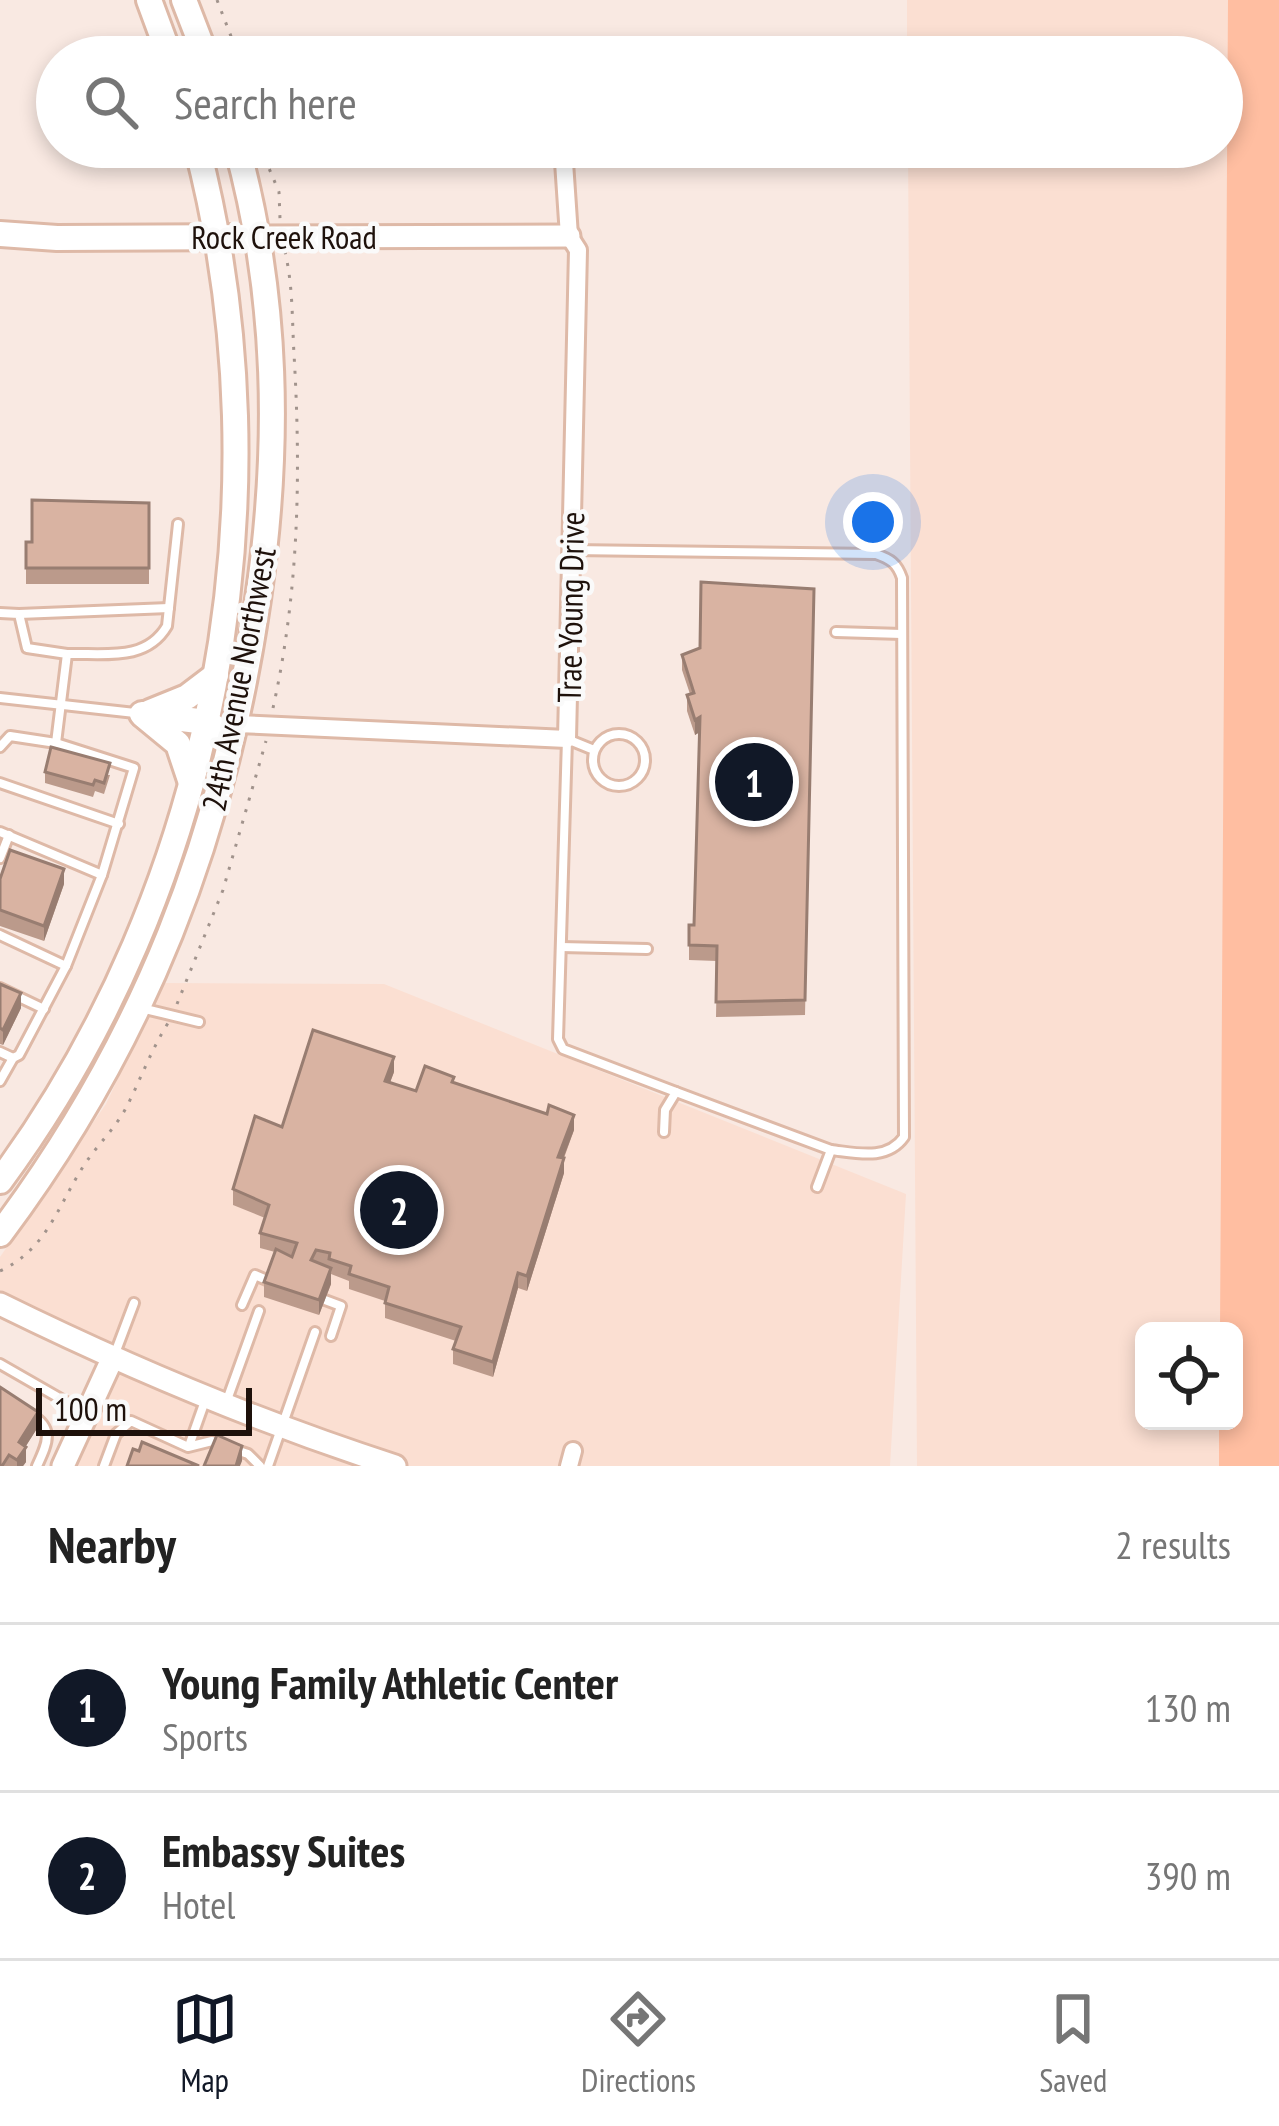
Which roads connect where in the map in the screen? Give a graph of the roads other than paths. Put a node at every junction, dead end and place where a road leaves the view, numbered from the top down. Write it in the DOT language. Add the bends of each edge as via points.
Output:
graph roads {
  1 [pos="149,0"];
  2 [pos="184,0"];
  3 [pos="162,36"];
  4 [pos="198,36"];
  5 [pos="202,168"];
  6 [pos="241,168"];
  7 [pos="563,168"];
  8 [pos="0,233"];
  9 [pos="217,236"];
  10 [pos="569,236"];
  11 [pos="258,237"];
  12 [pos="235,481"];
  13 [pos="178,524"];
  14 [pos="571,550"];
  15 [pos="169,608"];
  16 [pos="0,613"];
  17 [pos="19,614"];
  18 [pos="836,632"];
  19 [pos="902,634"];
  20 [pos="67,654"];
  21 [pos="216,676"];
  22 [pos="0,698"];
  23 [pos="62,706"];
  24 [pos="142,714"];
  25 [pos="206,722"];
  26 [pos="237,724"];
  27 [pos="567,740"];
  28 [pos="56,742"];
  29 [pos="0,747"];
  30 [pos="594,750"];
  31 [pos="191,783"];
  32 [pos="0,784"];
  33 [pos="119,824"];
  34 [pos="4,833"];
  35 [pos="0,858"];
  36 [pos="102,875"];
  37 [pos="0,934"];
  38 [pos="170,940"];
  39 [pos="561,947"];
  40 [pos="647,949"];
  41 [pos="66,965"];
  42 [pos="0,988"];
  43 [pos="140,1007"];
  44 [pos="44,1009"];
  45 [pos="199,1022"];
  46 [pos="0,1052"];
  47 [pos="13,1058"];
  48 [pos="0,1081"];
  49 [pos="676,1092"];
  50 [pos="664,1132"];
  51 [pos="831,1150"];
  52 [pos="0,1181"];
  53 [pos="818,1187"];
  54 [pos="0,1234"];
  55 [pos="269,1281"];
  56 [pos="325,1300"];
  57 [pos="134,1303"];
  58 [pos="0,1304"];
  59 [pos="242,1305"];
  60 [pos="259,1311"];
  61 [pos="315,1332"];
  62 [pos="331,1336"];
  63 [pos="113,1358"];
  64 [pos="0,1364"];
  65 [pos="216,1401"];
  66 [pos="14,1404"];
  67 [pos="86,1414"];
  68 [pos="283,1427"];
  69 [pos="188,1447"];
  70 [pos="387,1465"];
  71 [pos="37,1466"];
  72 [pos="63,1466"];
  73 [pos="104,1466"];
  74 [pos="264,1466"];
  1 -- 3 [label="main road"];
  2 -- 4 [label="main road"];
  5 -- 9 [label="main road, 24th Avenue Northwest"];
  6 -- 11 [label="main road, 24th Avenue Northwest"];
  7 -- 10 [label="street, Trae Young Drive"];
  8 -- 9 [label="main road, Rock Creek Road"];
  9 -- 11 [label="main road, Rock Creek Road"];
  9 -- 12 [label="main road, 24th Avenue Northwest"];
  10 -- 11 [label="street, Rock Creek Road"];
  10 -- 14 [label="street, Trae Young Drive" via="578,250"];
  11 -- 26 [label="main road, 24th Avenue Northwest" via="274,442"];
  12 -- 21 [label="main road, 24th Avenue Northwest"];
  12 -- 26 [label="main road" via="246,565 227,701"];
  13 -- 15 [label="lane"];
  14 -- 19 [label="lane" via="876,554 902,578"];
  14 -- 27 [label="street, Trae Young Drive"];
  15 -- 17 [label="lane"];
  15 -- 20 [label="lane" via="152,647"];
  16 -- 17 [label="lane"];
  17 -- 20 [label="lane" via="27,648"];
  18 -- 19 [label="lane"];
  19 -- 51 [label="lane" via="904,1137 881,1154"];
  20 -- 23 [label="lane"];
  21 -- 24 [label="main road" via="187,698"];
  21 -- 25 [label="main road, 24th Avenue Northwest"];
  22 -- 23 [label="lane"];
  23 -- 24 [label="lane"];
  23 -- 28 [label="lane"];
  24 -- 25 [label="main road"];
  24 -- 31 [label="main road" via="178,744"];
  25 -- 31 [label="main road, 24th Avenue Northwest"];
  25 -- 38 [label="main road" via="218,735 178,877"];
  26 -- 27 [label="street, Trae Young Drive"];
  26 -- 38 [label="main road, 24th Avenue Northwest"];
  27 -- 30 [label="lane"];
  27 -- 39 [label="lane"];
  28 -- 29 [label="lane" via="10,736"];
  28 -- 33 [label="lane" via="134,768"];
  30 -- 30 [label="lane" via="594,770 606,783 623,786 643,770 644,753 628,735 611,735"];
  31 -- 52 [label="main road, 24th Avenue Northwest" via="118,982 60,1092"];
  32 -- 33 [label="lane"];
  33 -- 36 [label="lane"];
  34 -- 35 [label="lane"];
  34 -- 36 [label="lane"];
  36 -- 41 [label="lane"];
  37 -- 41 [label="lane"];
  38 -- 43 [label="main road, 24th Avenue Northwest"];
  39 -- 40 [label="lane"];
  39 -- 49 [label="lane" via="563,1049"];
  41 -- 44 [label="lane"];
  42 -- 44 [label="lane"];
  43 -- 45 [label="lane"];
  43 -- 54 [label="main road, 24th Avenue Northwest" via="80,1117"];
  44 -- 47 [label="lane"];
  46 -- 47 [label="lane"];
  47 -- 48 [label="lane"];
  49 -- 50 [label="lane"];
  49 -- 51 [label="lane"];
  51 -- 53 [label="lane"];
  55 -- 59 [label="lane" via="255,1275"];
  56 -- 62 [label="lane" via="341,1306"];
  57 -- 63 [label="lane"];
  58 -- 63 [label="street"];
  60 -- 65 [label="lane"];
  61 -- 68 [label="lane"];
  63 -- 65 [label="street"];
  63 -- 67 [label="street"];
  64 -- 67 [label="lane"];
  65 -- 68 [label="street"];
  65 -- 69 [label="lane"];
  66 -- 71 [label="lane" via="46,1427 49,1441"];
  67 -- 72 [label="street"];
  68 -- 70 [label="street"];
  68 -- 74 [label="lane"];
  69 -- 73 [label="lane" via="131,1421 116,1434"];
  69 -- 74 [label="lane" via="212,1442"];
}
